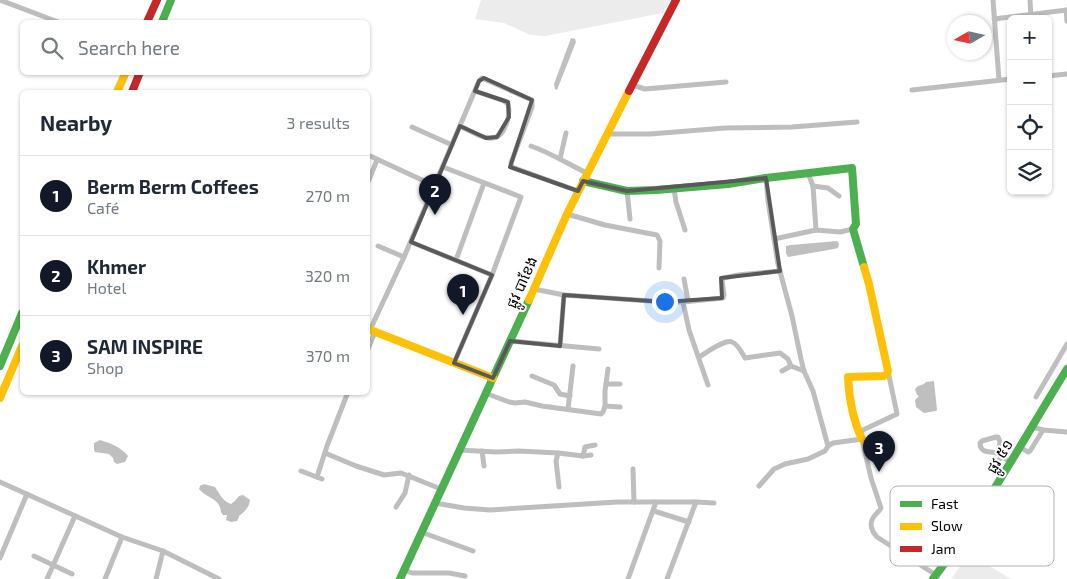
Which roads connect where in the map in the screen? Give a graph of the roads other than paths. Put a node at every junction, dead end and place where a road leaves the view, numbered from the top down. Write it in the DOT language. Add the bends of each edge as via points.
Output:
graph roads {
  1 [pos="0,0"];
  2 [pos="157,0"];
  3 [pos="171,0"];
  4 [pos="676,0"];
  5 [pos="993,0"];
  6 [pos="1030,0"];
  7 [pos="1067,10"];
  8 [pos="1031,15"];
  9 [pos="1037,15"];
  10 [pos="1007,18"];
  11 [pos="994,19"];
  12 [pos="53,20"];
  13 [pos="148,20"];
  14 [pos="163,20"];
  15 [pos="1067,21"];
  16 [pos="1067,74"];
  17 [pos="125,75"];
  18 [pos="139,75"];
  19 [pos="1052,76"];
  20 [pos="1007,79"];
  21 [pos="999,80"];
  22 [pos="726,82"];
  23 [pos="632,84"];
  24 [pos="118,90"];
  25 [pos="133,90"];
  26 [pos="912,90"];
  27 [pos="475,91"];
  28 [pos="857,122"];
  29 [pos="460,126"];
  30 [pos="412,127"];
  31 [pos="566,133"];
  32 [pos="607,134"];
  33 [pos="452,145"];
  34 [pos="531,146"];
  35 [pos="370,155"];
  36 [pos="560,159"];
  37 [pos="377,160"];
  38 [pos="443,166"];
  39 [pos="587,173"];
  40 [pos="808,173"];
  41 [pos="370,177"];
  42 [pos="766,178"];
  43 [pos="583,182"];
  44 [pos="484,183"];
  45 [pos="435,186"];
  46 [pos="813,186"];
  47 [pos="674,189"];
  48 [pos="578,191"];
  49 [pos="627,191"];
  50 [pos="838,196"];
  51 [pos="567,214"];
  52 [pos="630,219"];
  53 [pos="854,229"];
  54 [pos="684,230"];
  55 [pos="816,230"];
  56 [pos="774,238"];
  57 [pos="411,242"];
  58 [pos="378,246"];
  59 [pos="404,257"];
  60 [pos="456,260"];
  61 [pos="658,268"];
  62 [pos="780,271"];
  63 [pos="492,275"];
  64 [pos="684,279"];
  65 [pos="534,289"];
  66 [pos="564,295"];
  67 [pos="686,301"];
  68 [pos="20,318"];
  69 [pos="371,330"];
  70 [pos="510,341"];
  71 [pos="560,346"];
  72 [pos="599,349"];
  73 [pos="20,351"];
  74 [pos="699,357"];
  75 [pos="454,363"];
  76 [pos="0,366"];
  77 [pos="572,366"];
  78 [pos="790,366"];
  79 [pos="608,368"];
  80 [pos="1067,369"];
  81 [pos="888,370"];
  82 [pos="782,371"];
  83 [pos="804,371"];
  84 [pos="532,376"];
  85 [pos="493,378"];
  86 [pos="606,384"];
  87 [pos="620,384"];
  88 [pos="708,385"];
  89 [pos="485,393"];
  90 [pos="347,395"];
  91 [pos="570,396"];
  92 [pos="0,398"];
  93 [pos="605,406"];
  94 [pos="620,407"];
  95 [pos="568,409"];
  96 [pos="1038,429"];
  97 [pos="1067,432"];
  98 [pos="861,437"];
  99 [pos="595,445"];
  100 [pos="828,446"];
  101 [pos="1024,449"];
  102 [pos="459,450"];
  103 [pos="482,451"];
  104 [pos="324,453"];
  105 [pos="558,453"];
  106 [pos="582,456"];
  107 [pos="591,456"];
  108 [pos="1011,463"];
  109 [pos="995,465"];
  110 [pos="484,466"];
  111 [pos="633,469"];
  112 [pos="301,471"];
  113 [pos="409,475"];
  114 [pos="0,482"];
  115 [pos="759,486"];
  116 [pos="997,486"];
  117 [pos="559,487"];
  118 [pos="441,489"];
  119 [pos="27,494"];
  120 [pos="634,502"];
  121 [pos="656,502"];
  122 [pos="696,502"];
  123 [pos="435,503"];
  124 [pos="714,503"];
  125 [pos="396,507"];
  126 [pos="654,510"];
  127 [pos="75,516"];
  128 [pos="689,522"];
  129 [pos="421,532"];
  130 [pos="122,537"];
  131 [pos="890,547"];
  132 [pos="474,551"];
  133 [pos="163,552"];
  134 [pos="34,556"];
  135 [pos="0,558"];
  136 [pos="53,565"];
  137 [pos="918,566"];
  138 [pos="942,566"];
  139 [pos="404,570"];
  140 [pos="72,574"];
  141 [pos="465,576"];
  142 [pos="934,577"];
  143 [pos="47,579"];
  144 [pos="105,579"];
  145 [pos="156,579"];
  146 [pos="218,579"];
  147 [pos="400,579"];
  148 [pos="628,579"];
  149 [pos="667,579"];
  1 -- 12 [label="street"];
  2 -- 13 [label="main road"];
  3 -- 14 [label="main road"];
  4 -- 23 [label="main road, ផ្លូវ បាខែង"];
  5 -- 11 [label="street"];
  6 -- 8 [label="street"];
  7 -- 9 [label="street"];
  7 -- 15 [label="street"];
  10 -- 11 [label="street"];
  11 -- 21 [label="street"];
  16 -- 19 [label="street"];
  17 -- 24 [label="main road"];
  18 -- 25 [label="main road"];
  20 -- 21 [label="street"];
  21 -- 26 [label="street"];
  22 -- 23 [label="street" via="645,89"];
  23 -- 32 [label="main road, ផ្លូវ បាខែង"];
  27 -- 29 [label="street"];
  27 -- 29 [label="street" via="508,104 510,114 502,134 490,139"];
  27 -- 48 [label="street" via="484,78 532,100 511,166"];
  28 -- 32 [label="street"];
  29 -- 33 [label="street"];
  30 -- 33 [label="street"];
  31 -- 36 [label="street"];
  32 -- 39 [label="main road, ផ្លូវ បាខែង"];
  33 -- 38 [label="street"];
  34 -- 36 [label="street"];
  35 -- 37 [label="street"];
  36 -- 39 [label="street"];
  37 -- 41 [label="street"];
  37 -- 45 [label="street"];
  38 -- 44 [label="street"];
  38 -- 45 [label="street"];
  39 -- 43 [label="main road, ផ្លូវ បាខែង"];
  40 -- 42 [label="main road"];
  40 -- 46 [label="street"];
  40 -- 53 [label="main road" via="852,168"];
  42 -- 47 [label="main road"];
  42 -- 56 [label="street"];
  43 -- 48 [label="main road, ផ្លូវ បាខែង"];
  43 -- 49 [label="main road"];
  44 -- 60 [label="street"];
  44 -- 63 [label="street" via="521,197"];
  45 -- 57 [label="street"];
  46 -- 50 [label="street" via="828,188"];
  46 -- 55 [label="street"];
  47 -- 49 [label="main road"];
  47 -- 54 [label="street"];
  48 -- 51 [label="main road, ផ្លូវ បាខែង"];
  49 -- 52 [label="street"];
  51 -- 61 [label="street" via="657,235 660,241"];
  51 -- 65 [label="main road, ផ្លូវ បាខែង"];
  53 -- 55 [label="street" via="840,232"];
  53 -- 81 [label="main road"];
  55 -- 56 [label="street"];
  56 -- 62 [label="street"];
  57 -- 59 [label="street"];
  57 -- 60 [label="street"];
  58 -- 59 [label="street"];
  59 -- 69 [label="street"];
  60 -- 63 [label="street"];
  62 -- 67 [label="street" via="724,278 723,298"];
  62 -- 83 [label="street"];
  63 -- 75 [label="street"];
  64 -- 67 [label="street"];
  65 -- 66 [label="street"];
  65 -- 70 [label="main road, ផ្លូវ បាខែង"];
  66 -- 67 [label="street"];
  66 -- 71 [label="street"];
  67 -- 74 [label="street" via="689,330"];
  68 -- 76 [label="main road"];
  69 -- 75 [label="main road"];
  70 -- 71 [label="street"];
  70 -- 85 [label="main road, ផ្លូវ បាខែង"];
  71 -- 72 [label="street"];
  73 -- 92 [label="main road"];
  74 -- 78 [label="street" via="730,342 745,358 780,352"];
  74 -- 88 [label="street"];
  75 -- 85 [label="main road"];
  77 -- 91 [label="street"];
  78 -- 82 [label="street"];
  78 -- 83 [label="street"];
  79 -- 86 [label="street"];
  80 -- 96 [label="main road, ផ្លូវ ៥១"];
  81 -- 98 [label="street" via="897,414 863,430"];
  81 -- 98 [label="main road" via="884,376 848,377"];
  83 -- 100 [label="street"];
  84 -- 91 [label="street" via="554,385 560,394"];
  85 -- 89 [label="main road, ផ្លូវ បាខែង"];
  86 -- 87 [label="street"];
  86 -- 93 [label="street"];
  89 -- 95 [label="street" via="509,402"];
  89 -- 102 [label="main road, ផ្លូវ បាខែង"];
  90 -- 104 [label="street"];
  91 -- 95 [label="street"];
  93 -- 94 [label="street"];
  93 -- 95 [label="street" via="601,414"];
  96 -- 97 [label="street"];
  96 -- 101 [label="main road, ផ្លូវ ៥១"];
  96 -- 101 [label="street" via="1032,450"];
  98 -- 100 [label="street"];
  98 -- 131 [label="street" via="880,508 871,526 876,537"];
  99 -- 106 [label="street" via="585,447"];
  100 -- 115 [label="street" via="825,451 808,459 777,466"];
  101 -- 108 [label="main road, ផ្លូវ ៥១"];
  102 -- 103 [label="street"];
  102 -- 118 [label="main road, ផ្លូវ បាខែង"];
  103 -- 105 [label="street"];
  103 -- 110 [label="street"];
  104 -- 112 [label="street" via="320,478"];
  104 -- 113 [label="street" via="384,475"];
  105 -- 106 [label="street"];
  105 -- 117 [label="street"];
  106 -- 107 [label="street"];
  108 -- 109 [label="street" via="1000,455"];
  108 -- 116 [label="main road, ផ្លូវ ៥១"];
  111 -- 120 [label="street"];
  113 -- 118 [label="street"];
  113 -- 125 [label="street" via="405,493"];
  114 -- 119 [label="street"];
  118 -- 123 [label="main road, ផ្លូវ បាខែង"];
  119 -- 127 [label="street"];
  119 -- 135 [label="street"];
  120 -- 121 [label="street"];
  120 -- 123 [label="street" via="490,510"];
  121 -- 122 [label="street"];
  121 -- 126 [label="street"];
  122 -- 124 [label="street"];
  122 -- 128 [label="street"];
  123 -- 129 [label="main road, ផ្លូវ បាខែង"];
  126 -- 128 [label="street"];
  126 -- 148 [label="street"];
  127 -- 130 [label="street"];
  127 -- 136 [label="street"];
  128 -- 149 [label="street"];
  129 -- 132 [label="street"];
  129 -- 139 [label="main road, ផ្លូវ បាខែង"];
  130 -- 133 [label="street"];
  130 -- 144 [label="street"];
  133 -- 145 [label="street"];
  133 -- 146 [label="street"];
  134 -- 136 [label="street"];
  136 -- 140 [label="street"];
  136 -- 143 [label="street"];
  137 -- 142 [label="street"];
  138 -- 142 [label="main road, ផ្លូវ ៥១"];
  139 -- 141 [label="street"];
  139 -- 147 [label="main road, ផ្លូវ បាខែង"];
}
